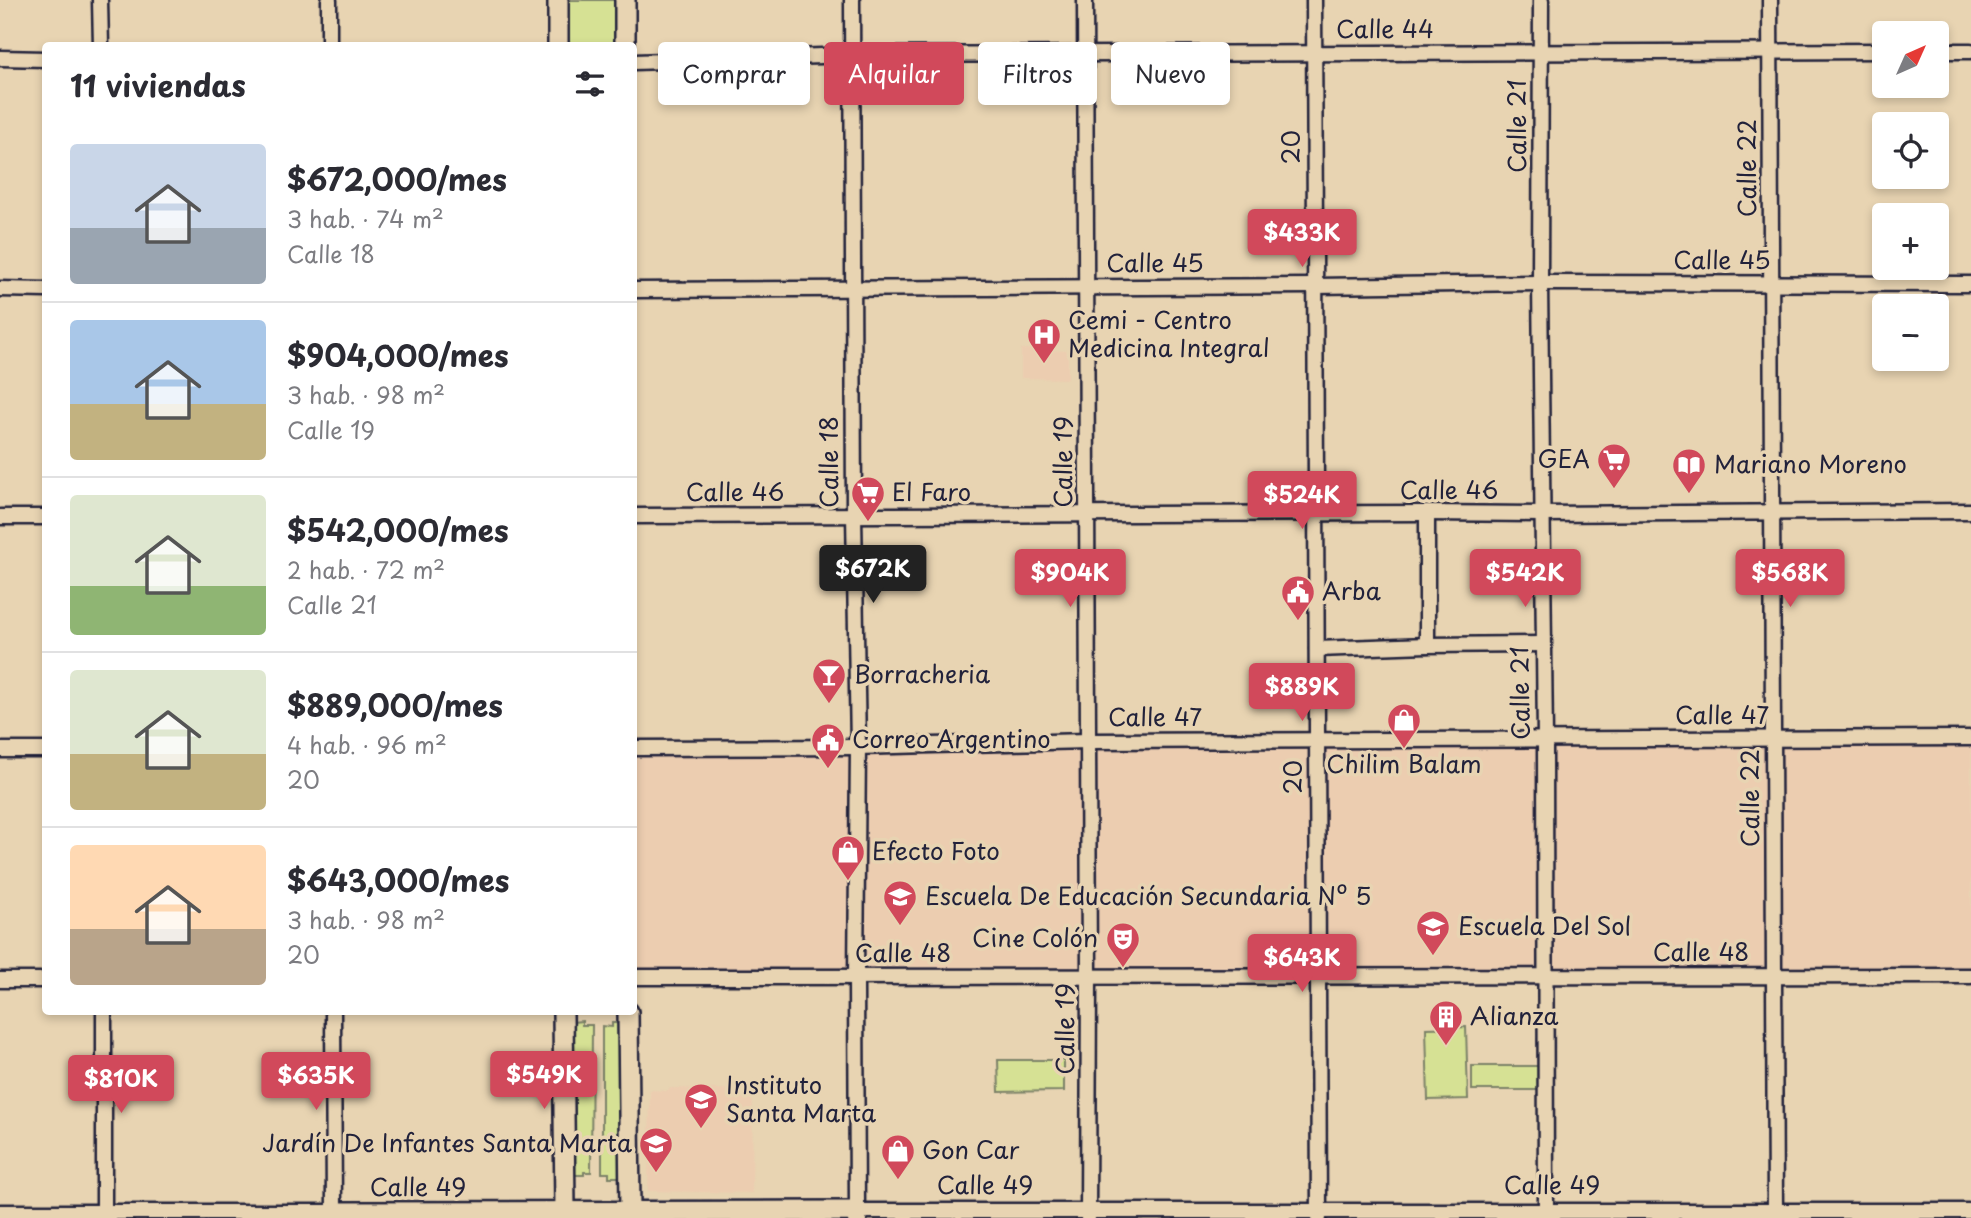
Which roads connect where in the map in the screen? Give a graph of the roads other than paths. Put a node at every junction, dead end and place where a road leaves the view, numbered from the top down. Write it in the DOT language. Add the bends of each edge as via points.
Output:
graph roads {
  1 [pos="100,0"];
  2 [pos="329,0"];
  3 [pos="558,0"];
  4 [pos="625,0"];
  5 [pos="852,0"];
  6 [pos="1084,0"];
  7 [pos="1314,0"];
  8 [pos="1541,0"];
  9 [pos="1770,0"];
  10 [pos="101,42"];
  11 [pos="329,42"];
  12 [pos="558,42"];
  13 [pos="625,42"];
  14 [pos="852,42"];
  15 [pos="1085,42"];
  16 [pos="1770,51"];
  17 [pos="1872,51"];
  18 [pos="1950,51"];
  19 [pos="1971,51"];
  20 [pos="1542,52"];
  21 [pos="1315,53"];
  22 [pos="1097,54"];
  23 [pos="824,56"];
  24 [pos="0,58"];
  25 [pos="42,58"];
  26 [pos="637,62"];
  27 [pos="852,105"];
  28 [pos="1085,105"];
  29 [pos="1540,283"];
  30 [pos="1772,284"];
  31 [pos="1971,284"];
  32 [pos="1315,286"];
  33 [pos="1086,287"];
  34 [pos="853,288"];
  35 [pos="0,289"];
  36 [pos="42,289"];
  37 [pos="637,290"];
  38 [pos="1772,511"];
  39 [pos="1971,511"];
  40 [pos="1316,513"];
  41 [pos="1427,513"];
  42 [pos="1087,514"];
  43 [pos="1542,514"];
  44 [pos="854,515"];
  45 [pos="637,516"];
  46 [pos="0,517"];
  47 [pos="42,517"];
  48 [pos="1427,645"];
  49 [pos="1543,645"];
  50 [pos="1317,649"];
  51 [pos="1773,738"];
  52 [pos="1971,738"];
  53 [pos="1545,739"];
  54 [pos="1317,740"];
  55 [pos="1088,741"];
  56 [pos="858,747"];
  57 [pos="637,748"];
  58 [pos="0,750"];
  59 [pos="42,750"];
  60 [pos="1089,976"];
  61 [pos="1318,976"];
  62 [pos="1546,976"];
  63 [pos="1774,976"];
  64 [pos="1971,976"];
  65 [pos="637,977"];
  66 [pos="856,977"];
  67 [pos="0,980"];
  68 [pos="42,980"];
  69 [pos="104,1015"];
  70 [pos="333,1015"];
  71 [pos="563,1015"];
  72 [pos="628,1015"];
  73 [pos="565,1211"];
  74 [pos="1971,1211"];
  75 [pos="0,1212"];
  76 [pos="630,1212"];
  77 [pos="857,1214"];
  78 [pos="1088,1214"];
  79 [pos="1546,1214"];
  80 [pos="104,1215"];
  81 [pos="334,1215"];
  82 [pos="1319,1215"];
  83 [pos="1775,1215"];
  1 -- 10 [label="street"];
  2 -- 11 [label="street"];
  3 -- 12 [label="main road"];
  4 -- 13 [label="main road"];
  5 -- 14 [label="street, Calle 18"];
  6 -- 15 [label="street, Calle 19"];
  7 -- 21 [label="street, 20"];
  8 -- 20 [label="street, Calle 21"];
  9 -- 16 [label="street, Calle 22"];
  16 -- 17 [label="street, Calle 44"];
  16 -- 20 [label="street, Calle 44"];
  16 -- 30 [label="street, Calle 22"];
  18 -- 19 [label="street"];
  20 -- 21 [label="street, Calle 44"];
  20 -- 29 [label="street, Calle 21"];
  21 -- 22 [label="street, Calle 44"];
  21 -- 32 [label="street, 20"];
  23 -- 26 [label="street, Calle 44"];
  24 -- 25 [label="street"];
  27 -- 34 [label="street, Calle 18"];
  28 -- 33 [label="street, Calle 19"];
  29 -- 30 [label="street, Calle 45"];
  29 -- 32 [label="street, Calle 45"];
  29 -- 43 [label="street, Calle 21"];
  30 -- 31 [label="street, Calle 45"];
  30 -- 38 [label="street, Calle 22"];
  32 -- 33 [label="street, Calle 45"];
  32 -- 40 [label="street, 20"];
  33 -- 34 [label="street, Calle 45"];
  33 -- 42 [label="street, Calle 19"];
  34 -- 37 [label="street, Calle 45"];
  34 -- 44 [label="street, Calle 18"];
  35 -- 36 [label="street"];
  38 -- 39 [label="street, Calle 46"];
  38 -- 43 [label="street, Calle 46"];
  38 -- 51 [label="street, Calle 22"];
  40 -- 41 [label="street, Calle 46"];
  40 -- 42 [label="street, Calle 46"];
  40 -- 50 [label="street, 20"];
  41 -- 43 [label="street, Calle 46"];
  41 -- 48 [label="street"];
  42 -- 44 [label="street, Calle 46"];
  42 -- 55 [label="street, Calle 19"];
  43 -- 49 [label="street, Calle 21"];
  44 -- 45 [label="street, Calle 46"];
  44 -- 56 [label="street, Calle 18"];
  46 -- 47 [label="street"];
  48 -- 49 [label="street"];
  48 -- 50 [label="street"];
  49 -- 53 [label="street, Calle 21"];
  50 -- 54 [label="street, 20"];
  51 -- 52 [label="street, Calle 47"];
  51 -- 53 [label="street, Calle 47"];
  51 -- 63 [label="street, Calle 22"];
  53 -- 54 [label="street, Calle 47"];
  53 -- 62 [label="street, Calle 21"];
  54 -- 55 [label="street, Calle 47"];
  54 -- 61 [label="street, 20"];
  55 -- 56 [label="street, Calle 47"];
  55 -- 60 [label="street, Calle 19"];
  56 -- 57 [label="street, Calle 47"];
  56 -- 66 [label="street, Calle 18"];
  58 -- 59 [label="street"];
  60 -- 61 [label="street, Calle 48"];
  60 -- 66 [label="street, Calle 48"];
  60 -- 78 [label="street, Calle 19"];
  61 -- 62 [label="street, Calle 48"];
  61 -- 82 [label="street, 20"];
  62 -- 63 [label="street, Calle 48"];
  62 -- 79 [label="street, Calle 21"];
  63 -- 64 [label="street, Calle 48"];
  63 -- 83 [label="street, Calle 22"];
  65 -- 66 [label="street, Calle 48"];
  66 -- 77 [label="street, Calle 18"];
  67 -- 68 [label="street"];
  69 -- 80 [label="street"];
  70 -- 81 [label="street"];
  71 -- 73 [label="main road"];
  72 -- 76 [label="main road"];
  73 -- 76 [label="main road, Calle 49"];
  73 -- 81 [label="main road, Calle 49"];
  74 -- 83 [label="street, Calle 49"];
  75 -- 80 [label="street, Calle 49"];
  76 -- 77 [label="main road, Calle 49"];
  77 -- 78 [label="street, Calle 49"];
  78 -- 82 [label="street, Calle 49"];
  79 -- 82 [label="street, Calle 49"];
  79 -- 83 [label="street, Calle 49"];
  80 -- 81 [label="street, Calle 49"];
}
